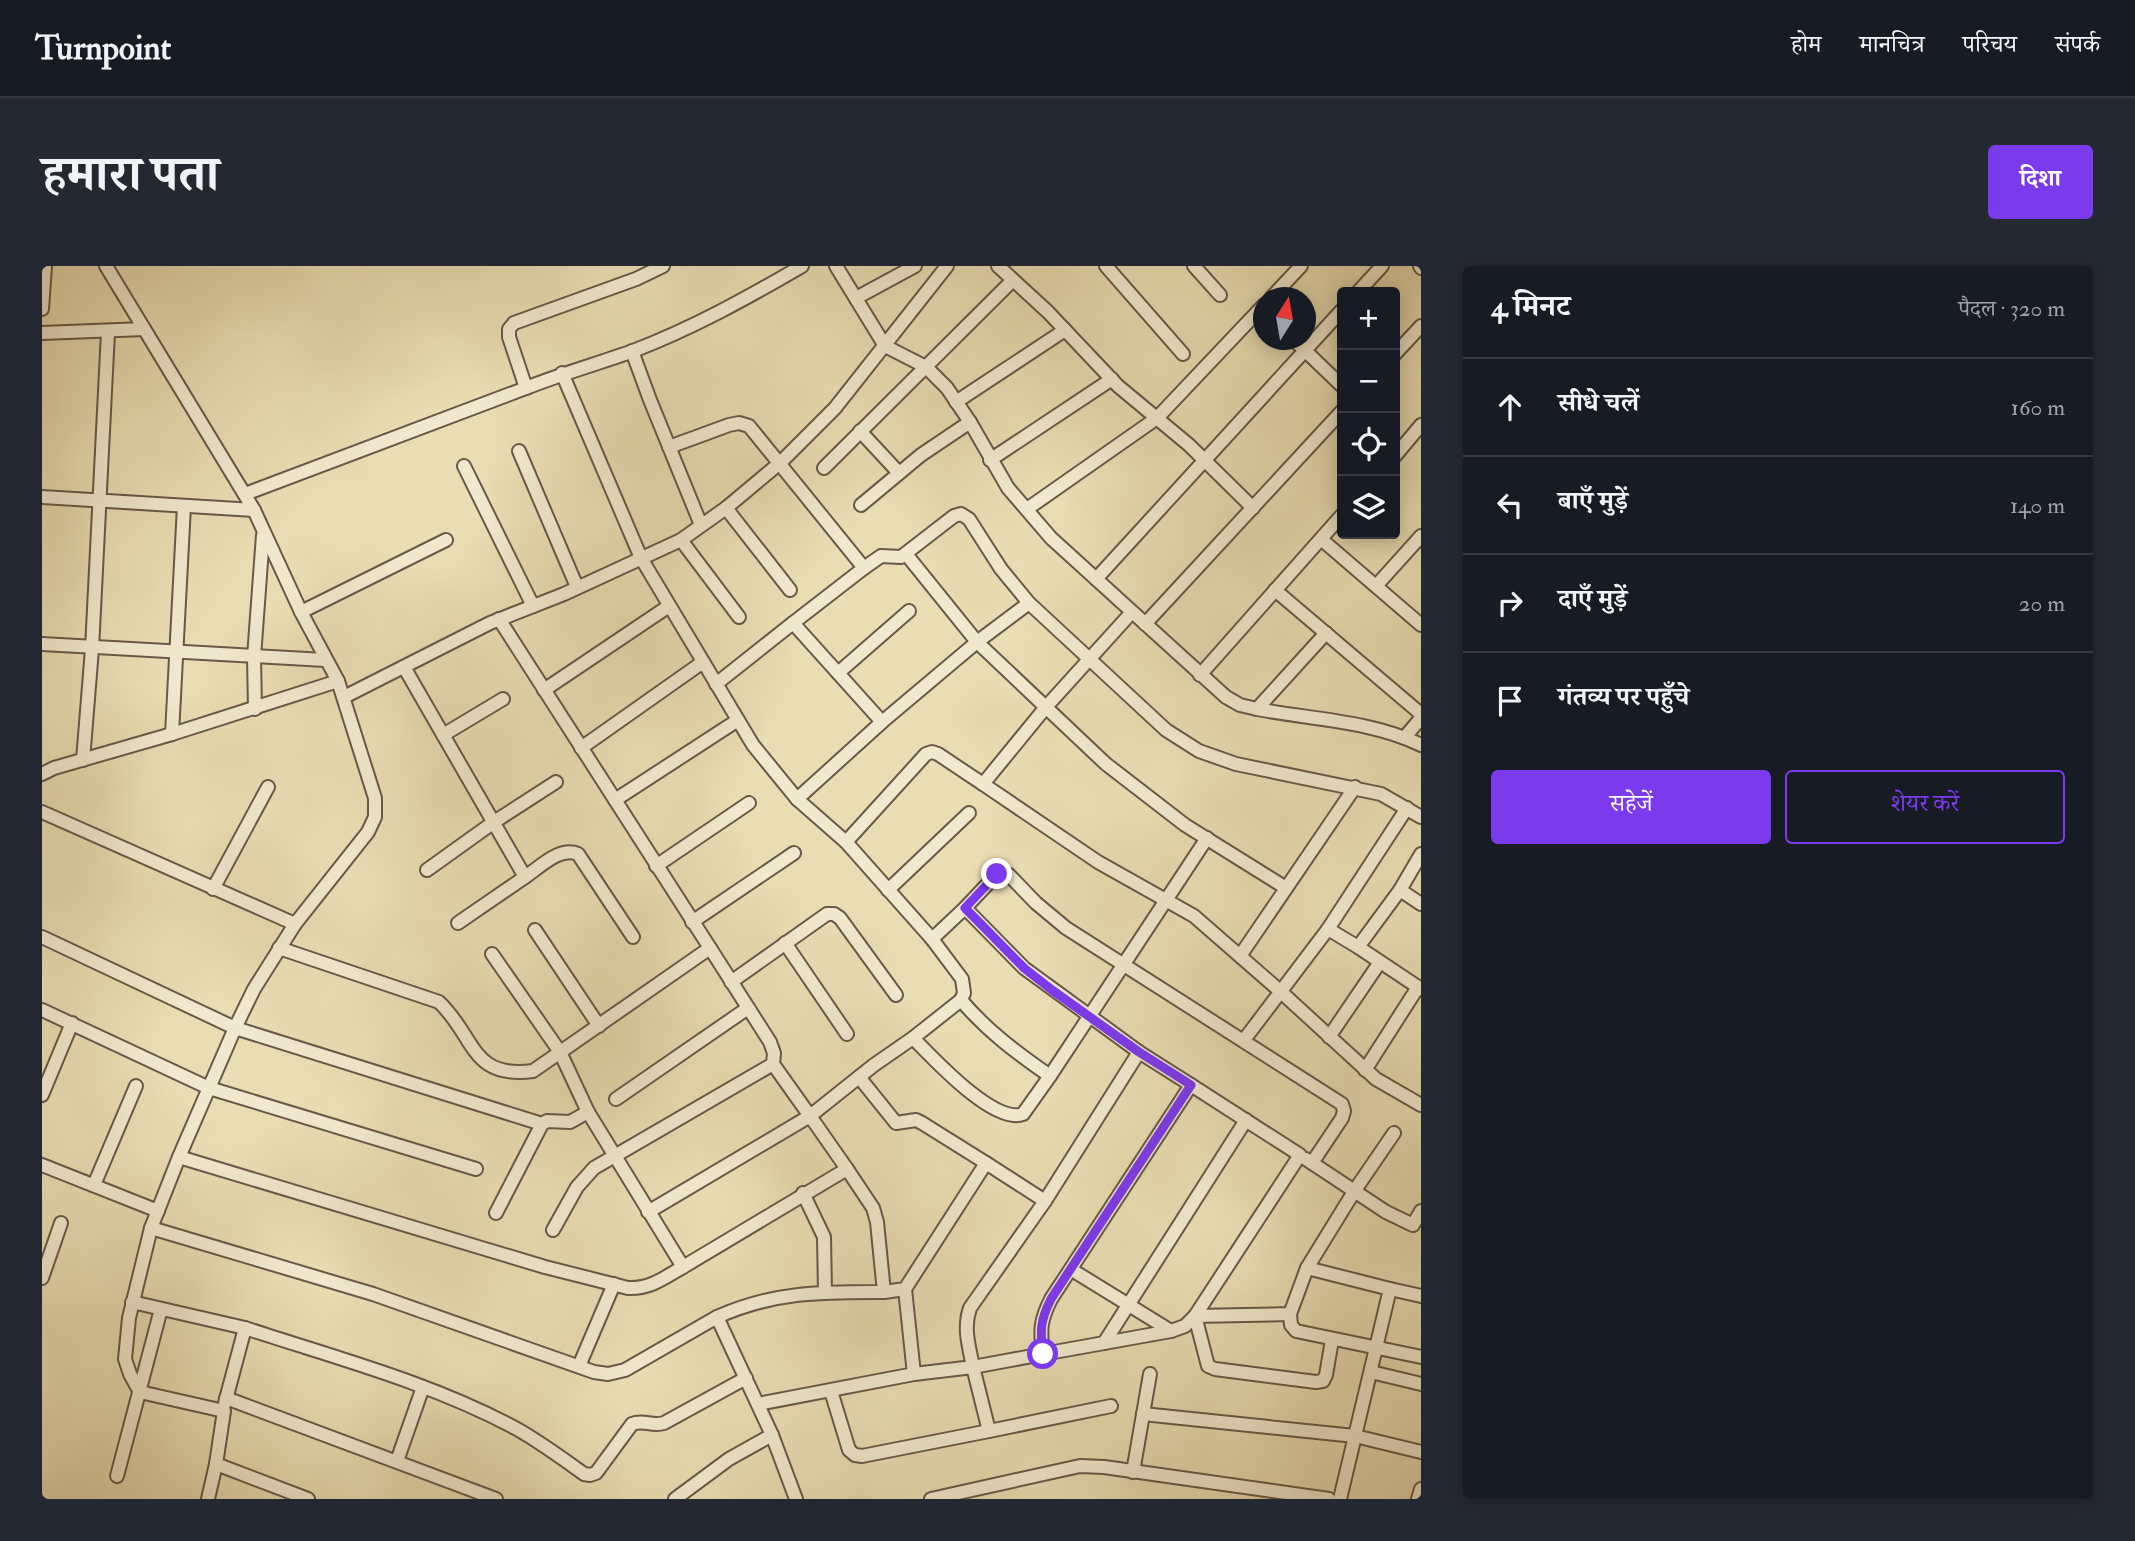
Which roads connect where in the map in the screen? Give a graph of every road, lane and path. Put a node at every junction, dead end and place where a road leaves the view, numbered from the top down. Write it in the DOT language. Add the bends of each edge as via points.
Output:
graph roads {
  1 [pos="45,266"];
  2 [pos="106,266"];
  3 [pos="663,266"];
  4 [pos="802,266"];
  5 [pos="836,266"];
  6 [pos="915,266"];
  7 [pos="947,266"];
  8 [pos="998,266"];
  9 [pos="1106,266"];
  10 [pos="1194,266"];
  11 [pos="1301,266"];
  12 [pos="1382,266"];
  13 [pos="1013,280"];
  14 [pos="1281,287"];
  15 [pos="1363,287"];
  16 [pos="1220,295"];
  17 [pos="856,298"];
  18 [pos="42,309"];
  19 [pos="1337,316"];
  20 [pos="1253,318"];
  21 [pos="1421,326"];
  22 [pos="144,329"];
  23 [pos="1065,330"];
  24 [pos="108,332"];
  25 [pos="42,333"];
  26 [pos="1316,339"];
  27 [pos="885,346"];
  28 [pos="1306,350"];
  29 [pos="1399,350"];
  30 [pos="632,351"];
  31 [pos="1183,354"];
  32 [pos="926,367"];
  33 [pos="562,373"];
  34 [pos="1112,379"];
  35 [pos="1337,381"];
  36 [pos="526,388"];
  37 [pos="956,402"];
  38 [pos="1340,413"];
  39 [pos="1157,418"];
  40 [pos="970,422"];
  41 [pos="1421,425"];
  42 [pos="860,431"];
  43 [pos="669,447"];
  44 [pos="1400,450"];
  45 [pos="519,451"];
  46 [pos="990,460"];
  47 [pos="1205,461"];
  48 [pos="780,462"];
  49 [pos="464,466"];
  50 [pos="824,468"];
  51 [pos="899,472"];
  52 [pos="246,494"];
  53 [pos="42,498"];
  54 [pos="99,500"];
  55 [pos="861,505"];
  56 [pos="184,506"];
  57 [pos="726,508"];
  58 [pos="1253,508"];
  59 [pos="1027,509"];
  60 [pos="254,510"];
  61 [pos="1337,521"];
  62 [pos="701,525"];
  63 [pos="264,531"];
  64 [pos="1421,536"];
  65 [pos="1321,539"];
  66 [pos="446,540"];
  67 [pos="681,540"];
  68 [pos="906,554"];
  69 [pos="641,558"];
  70 [pos="864,568"];
  71 [pos="1096,579"];
  72 [pos="1376,586"];
  73 [pos="577,587"];
  74 [pos="790,590"];
  75 [pos="1275,590"];
  76 [pos="1029,603"];
  77 [pos="533,606"];
  78 [pos="669,606"];
  79 [pos="909,611"];
  80 [pos="301,612"];
  81 [pos="1132,612"];
  82 [pos="739,617"];
  83 [pos="499,619"];
  84 [pos="793,623"];
  85 [pos="1145,624"];
  86 [pos="1421,625"];
  87 [pos="1326,633"];
  88 [pos="977,642"];
  89 [pos="42,644"];
  90 [pos="92,649"];
  91 [pos="176,653"];
  92 [pos="254,657"];
  93 [pos="1088,658"];
  94 [pos="325,660"];
  95 [pos="703,662"];
  96 [pos="404,667"];
  97 [pos="838,673"];
  98 [pos="1200,674"];
  99 [pos="338,681"];
  100 [pos="716,684"];
  101 [pos="544,690"];
  102 [pos="344,697"];
  103 [pos="503,699"];
  104 [pos="1046,707"];
  105 [pos="255,709"];
  106 [pos="1257,709"];
  107 [pos="1421,716"];
  108 [pos="738,720"];
  109 [pos="882,722"];
  110 [pos="172,734"];
  111 [pos="443,736"];
  112 [pos="1405,737"];
  113 [pos="1421,745"];
  114 [pos="581,747"];
  115 [pos="83,760"];
  116 [pos="42,774"];
  117 [pos="556,782"];
  118 [pos="983,785"];
  119 [pos="1355,786"];
  120 [pos="268,788"];
  121 [pos="797,799"];
  122 [pos="615,800"];
  123 [pos="749,803"];
  124 [pos="1407,808"];
  125 [pos="42,812"];
  126 [pos="969,813"];
  127 [pos="1421,817"];
  128 [pos="494,822"];
  129 [pos="1208,838"];
  130 [pos="846,842"];
  131 [pos="794,853"];
  132 [pos="1421,854"];
  133 [pos="656,866"];
  134 [pos="427,870"];
  135 [pos="526,877"];
  136 [pos="1286,888"];
  137 [pos="213,889"];
  138 [pos="888,890"];
  139 [pos="1400,890"];
  140 [pos="1167,901"];
  141 [pos="1421,904"];
  142 [pos="965,908"];
  143 [pos="692,922"];
  144 [pos="458,923"];
  145 [pos="295,924"];
  146 [pos="1328,929"];
  147 [pos="535,930"];
  148 [pos="42,937"];
  149 [pos="633,937"];
  150 [pos="932,939"];
  151 [pos="785,943"];
  152 [pos="1357,947"];
  153 [pos="279,948"];
  154 [pos="710,948"];
  155 [pos="492,954"];
  156 [pos="1240,956"];
  157 [pos="1380,962"];
  158 [pos="1122,965"];
  159 [pos="731,982"];
  160 [pos="1419,988"];
  161 [pos="1280,991"];
  162 [pos="896,995"];
  163 [pos="961,1000"];
  164 [pos="748,1008"];
  165 [pos="42,1010"];
  166 [pos="1089,1015"];
  167 [pos="72,1023"];
  168 [pos="598,1026"];
  169 [pos="235,1028"];
  170 [pos="848,1034"];
  171 [pos="1329,1037"];
  172 [pos="913,1038"];
  173 [pos="1244,1040"];
  174 [pos="560,1052"];
  175 [pos="1139,1052"];
  176 [pos="773,1064"];
  177 [pos="1365,1070"];
  178 [pos="1050,1076"];
  179 [pos="859,1077"];
  180 [pos="1191,1085"];
  181 [pos="136,1086"];
  182 [pos="209,1088"];
  183 [pos="42,1095"];
  184 [pos="616,1099"];
  185 [pos="1421,1105"];
  186 [pos="588,1112"];
  187 [pos="810,1115"];
  188 [pos="1245,1120"];
  189 [pos="542,1124"];
  190 [pos="1394,1133"];
  191 [pos="614,1155"];
  192 [pos="179,1157"];
  193 [pos="1306,1159"];
  194 [pos="986,1163"];
  195 [pos="42,1165"];
  196 [pos="476,1169"];
  197 [pos="847,1170"];
  198 [pos="94,1185"];
  199 [pos="1355,1191"];
  200 [pos="803,1193"];
  201 [pos="1045,1201"];
  202 [pos="158,1211"];
  203 [pos="1421,1211"];
  204 [pos="648,1212"];
  205 [pos="495,1213"];
  206 [pos="61,1223"];
  207 [pos="1417,1227"];
  208 [pos="151,1228"];
  209 [pos="552,1230"];
  210 [pos="683,1267"];
  211 [pos="1307,1268"];
  212 [pos="1072,1270"];
  213 [pos="42,1278"];
  214 [pos="614,1284"];
  215 [pos="905,1289"];
  216 [pos="1390,1289"];
  217 [pos="825,1292"];
  218 [pos="884,1292"];
  219 [pos="1421,1296"];
  220 [pos="132,1302"];
  221 [pos="1128,1304"];
  222 [pos="162,1309"];
  223 [pos="1290,1314"];
  224 [pos="1195,1316"];
  225 [pos="717,1317"];
  226 [pos="245,1328"];
  227 [pos="1171,1331"];
  228 [pos="1332,1340"];
  229 [pos="1104,1343"];
  230 [pos="1377,1348"];
  231 [pos="1043,1354"];
  232 [pos="1421,1357"];
  233 [pos="579,1366"];
  234 [pos="973,1367"];
  235 [pos="1371,1372"];
  236 [pos="914,1374"];
  237 [pos="1150,1374"];
  238 [pos="746,1378"];
  239 [pos="1421,1384"];
  240 [pos="423,1387"];
  241 [pos="831,1391"];
  242 [pos="139,1392"];
  243 [pos="758,1404"];
  244 [pos="225,1405"];
  245 [pos="1111,1406"];
  246 [pos="1143,1414"];
  247 [pos="989,1431"];
  248 [pos="772,1435"];
  249 [pos="1355,1436"];
  250 [pos="1421,1452"];
  251 [pos="397,1461"];
  252 [pos="216,1464"];
  253 [pos="1133,1472"];
  254 [pos="117,1476"];
  255 [pos="1421,1489"];
  256 [pos="965,1495"];
  257 [pos="208,1499"];
  258 [pos="307,1499"];
  259 [pos="496,1499"];
  260 [pos="676,1499"];
  261 [pos="796,1499"];
  262 [pos="931,1499"];
  263 [pos="1329,1499"];
  264 [pos="1340,1499"];
  265 [pos="1418,1499"];
  1 -- 18 [label="street"];
  2 -- 22 [label="street"];
  3 -- 36 [label="street" via="514,323 509,337"];
  4 -- 30 [label="street" via="730,308"];
  5 -- 17 [label="street"];
  6 -- 17 [label="street"];
  7 -- 27 [label="street"];
  8 -- 13 [label="street"];
  9 -- 31 [label="street"];
  10 -- 16 [label="street"];
  11 -- 14 [label="street"];
  12 -- 15 [label="street"];
  13 -- 23 [label="street"];
  13 -- 32 [label="street"];
  17 -- 27 [label="street"];
  19 -- 26 [label="street"];
  20 -- 39 [label="street"];
  21 -- 29 [label="street"];
  22 -- 24 [label="street"];
  22 -- 52 [label="street"];
  23 -- 34 [label="street"];
  23 -- 37 [label="street"];
  24 -- 25 [label="street"];
  24 -- 54 [label="street"];
  27 -- 32 [label="street"];
  27 -- 48 [label="street" via="835,408"];
  28 -- 35 [label="street"];
  28 -- 47 [label="street"];
  30 -- 33 [label="street"];
  30 -- 43 [label="street"];
  32 -- 37 [label="street"];
  32 -- 42 [label="street"];
  33 -- 36 [label="street"];
  33 -- 69 [label="street"];
  34 -- 39 [label="street"];
  34 -- 46 [label="street"];
  36 -- 52 [label="street"];
  37 -- 40 [label="street"];
  38 -- 58 [label="street"];
  39 -- 47 [label="street"];
  39 -- 59 [label="street"];
  40 -- 46 [label="street"];
  40 -- 51 [label="street"];
  41 -- 44 [label="street"];
  42 -- 50 [label="street"];
  42 -- 51 [label="street"];
  43 -- 48 [label="street" via="739,423 757,432"];
  43 -- 62 [label="street"];
  45 -- 73 [label="street"];
  46 -- 59 [label="street"];
  47 -- 58 [label="street"];
  47 -- 71 [label="street"];
  48 -- 57 [label="street"];
  48 -- 70 [label="street"];
  49 -- 77 [label="street"];
  51 -- 55 [label="street"];
  52 -- 60 [label="street"];
  53 -- 54 [label="street"];
  54 -- 56 [label="street"];
  54 -- 90 [label="street"];
  56 -- 60 [label="street"];
  56 -- 91 [label="street"];
  57 -- 62 [label="street"];
  57 -- 74 [label="street"];
  58 -- 85 [label="street"];
  59 -- 71 [label="street"];
  60 -- 63 [label="street"];
  61 -- 65 [label="street"];
  62 -- 67 [label="street"];
  63 -- 80 [label="street"];
  63 -- 92 [label="street"];
  64 -- 72 [label="street"];
  65 -- 72 [label="street"];
  65 -- 75 [label="street"];
  66 -- 80 [label="street"];
  67 -- 69 [label="street"];
  67 -- 82 [label="street"];
  68 -- 70 [label="street" via="881,556"];
  68 -- 76 [label="street" via="961,514"];
  68 -- 88 [label="street"];
  69 -- 73 [label="street"];
  69 -- 78 [label="street"];
  70 -- 84 [label="street"];
  71 -- 81 [label="street"];
  72 -- 86 [label="street"];
  73 -- 77 [label="street"];
  75 -- 87 [label="street"];
  75 -- 98 [label="street"];
  76 -- 88 [label="street"];
  76 -- 93 [label="street"];
  77 -- 83 [label="street"];
  78 -- 95 [label="street"];
  78 -- 101 [label="street"];
  79 -- 97 [label="street"];
  80 -- 94 [label="street"];
  81 -- 85 [label="street"];
  81 -- 93 [label="street"];
  83 -- 96 [label="street"];
  83 -- 101 [label="street"];
  84 -- 97 [label="street"];
  84 -- 100 [label="street"];
  85 -- 98 [label="street"];
  87 -- 106 [label="street"];
  87 -- 107 [label="street"];
  88 -- 104 [label="street"];
  88 -- 109 [label="street"];
  89 -- 90 [label="street"];
  90 -- 91 [label="street"];
  90 -- 115 [label="street"];
  91 -- 92 [label="street"];
  91 -- 110 [label="street"];
  92 -- 94 [label="street"];
  92 -- 105 [label="street"];
  93 -- 104 [label="street"];
  93 -- 119 [label="street" via="1166,730 1199,751 1236,764"];
  94 -- 99 [label="street"];
  95 -- 100 [label="street"];
  95 -- 114 [label="street"];
  96 -- 102 [label="street"];
  96 -- 111 [label="street"];
  97 -- 109 [label="street"];
  98 -- 106 [label="street" via="1226,697"];
  99 -- 102 [label="street"];
  99 -- 105 [label="street"];
  100 -- 108 [label="street"];
  101 -- 114 [label="street"];
  102 -- 145 [label="street" via="375,798 374,817 368,832"];
  103 -- 111 [label="street"];
  104 -- 118 [label="street"];
  104 -- 129 [label="street" via="1106,764"];
  105 -- 110 [label="street"];
  106 -- 112 [label="street"];
  107 -- 112 [label="street"];
  108 -- 121 [label="street"];
  108 -- 122 [label="street"];
  109 -- 121 [label="street"];
  110 -- 115 [label="street"];
  111 -- 128 [label="street"];
  112 -- 113 [label="street"];
  114 -- 122 [label="street"];
  115 -- 116 [label="street"];
  117 -- 128 [label="street"];
  118 -- 130 [label="street" via="939,754 926,754"];
  118 -- 140 [label="street" via="1098,862"];
  119 -- 124 [label="street"];
  119 -- 136 [label="street"];
  120 -- 137 [label="street"];
  121 -- 130 [label="street"];
  122 -- 133 [label="street"];
  123 -- 133 [label="street"];
  124 -- 127 [label="street"];
  124 -- 146 [label="street"];
  125 -- 137 [label="street"];
  126 -- 138 [label="street"];
  128 -- 134 [label="street"];
  128 -- 135 [label="street"];
  129 -- 136 [label="street"];
  129 -- 140 [label="street"];
  130 -- 138 [label="street"];
  131 -- 143 [label="street"];
  132 -- 139 [label="street"];
  133 -- 143 [label="street"];
  135 -- 144 [label="street"];
  135 -- 149 [label="street" via="563,852 578,854"];
  136 -- 156 [label="street"];
  137 -- 145 [label="street"];
  138 -- 150 [label="street"];
  139 -- 141 [label="street"];
  139 -- 152 [label="street"];
  140 -- 156 [label="street" via="1194,916"];
  140 -- 158 [label="street"];
  142 -- 150 [label="street"];
  142 -- 158 [label="street" via="997,874 1009,875 1066,928"];
  142 -- 166 [label="street" via="1024,968"];
  143 -- 154 [label="street"];
  145 -- 153 [label="street"];
  146 -- 152 [label="street"];
  146 -- 161 [label="street"];
  147 -- 168 [label="street"];
  148 -- 169 [label="street"];
  150 -- 163 [label="street" via="962,979"];
  151 -- 159 [label="street"];
  151 -- 162 [label="street" via="827,914 834,914"];
  151 -- 170 [label="street"];
  152 -- 157 [label="street"];
  153 -- 169 [label="street"];
  153 -- 174 [label="street" via="439,1002 481,1060 504,1073 533,1071"];
  154 -- 159 [label="street"];
  154 -- 168 [label="street"];
  155 -- 174 [label="street"];
  156 -- 161 [label="street"];
  157 -- 160 [label="street"];
  157 -- 171 [label="street"];
  158 -- 166 [label="street"];
  158 -- 173 [label="street"];
  159 -- 164 [label="street"];
  160 -- 177 [label="street"];
  161 -- 171 [label="street"];
  161 -- 173 [label="street"];
  163 -- 172 [label="street"];
  163 -- 178 [label="street" via="1011,1049"];
  164 -- 176 [label="street" via="770,1042"];
  164 -- 184 [label="street"];
  165 -- 167 [label="street"];
  166 -- 175 [label="street"];
  166 -- 178 [label="street"];
  167 -- 182 [label="street"];
  167 -- 183 [label="street"];
  168 -- 174 [label="street"];
  169 -- 182 [label="street"];
  169 -- 189 [label="street"];
  171 -- 177 [label="street"];
  172 -- 178 [label="street" via="972,1094 1008,1115 1023,1114"];
  172 -- 179 [label="street"];
  173 -- 193 [label="street" via="1342,1104 1342,1118"];
  174 -- 186 [label="street"];
  175 -- 180 [label="street"];
  175 -- 201 [label="street"];
  176 -- 187 [label="street"];
  176 -- 191 [label="street"];
  177 -- 185 [label="street"];
  179 -- 187 [label="street"];
  179 -- 194 [label="street" via="896,1124 922,1123"];
  180 -- 188 [label="street"];
  180 -- 212 [label="street"];
  181 -- 198 [label="street"];
  182 -- 192 [label="street"];
  182 -- 196 [label="street"];
  186 -- 189 [label="street" via="570,1122"];
  186 -- 191 [label="street"];
  187 -- 197 [label="street"];
  187 -- 204 [label="street"];
  188 -- 193 [label="street"];
  188 -- 221 [label="street"];
  189 -- 205 [label="street"];
  190 -- 199 [label="street"];
  191 -- 204 [label="street"];
  191 -- 209 [label="street" via="584,1178"];
  192 -- 202 [label="street"];
  192 -- 214 [label="street"];
  193 -- 199 [label="street"];
  193 -- 224 [label="street"];
  194 -- 201 [label="street"];
  194 -- 215 [label="street"];
  195 -- 198 [label="street"];
  197 -- 200 [label="street"];
  197 -- 218 [label="street" via="875,1215"];
  198 -- 202 [label="street"];
  199 -- 207 [label="street"];
  199 -- 211 [label="street"];
  200 -- 210 [label="street"];
  200 -- 217 [label="street" via="824,1237"];
  201 -- 234 [label="street" via="970,1308 966,1333"];
  202 -- 208 [label="street"];
  203 -- 207 [label="street"];
  204 -- 210 [label="street"];
  206 -- 213 [label="street"];
  208 -- 220 [label="street"];
  208 -- 233 [label="street" via="373,1294"];
  210 -- 214 [label="street" via="640,1289"];
  211 -- 216 [label="street"];
  211 -- 223 [label="street"];
  212 -- 221 [label="street"];
  212 -- 231 [label="street" via="1042,1316"];
  214 -- 233 [label="street"];
  215 -- 218 [label="street"];
  215 -- 236 [label="street"];
  216 -- 219 [label="street"];
  216 -- 230 [label="street"];
  217 -- 218 [label="street"];
  217 -- 225 [label="street" via="745,1304"];
  220 -- 222 [label="street"];
  220 -- 242 [label="street" via="125,1359"];
  221 -- 227 [label="street"];
  221 -- 229 [label="street"];
  222 -- 226 [label="street"];
  222 -- 242 [label="street"];
  223 -- 224 [label="street"];
  223 -- 228 [label="street" via="1296,1331"];
  224 -- 227 [label="street"];
  224 -- 228 [label="street" via="1204,1358 1215,1369 1323,1381"];
  225 -- 233 [label="street" via="625,1370 608,1374"];
  225 -- 238 [label="street"];
  226 -- 240 [label="street"];
  226 -- 244 [label="street"];
  227 -- 229 [label="street"];
  228 -- 230 [label="street"];
  229 -- 231 [label="street"];
  230 -- 232 [label="street"];
  230 -- 235 [label="street"];
  231 -- 234 [label="street"];
  234 -- 236 [label="street"];
  234 -- 247 [label="street"];
  235 -- 239 [label="street"];
  235 -- 249 [label="street"];
  236 -- 241 [label="street"];
  237 -- 246 [label="street"];
  238 -- 240 [label="street" via="664,1423 632,1424 590,1475 518,1430"];
  238 -- 243 [label="street"];
  240 -- 251 [label="street"];
  241 -- 243 [label="street"];
  241 -- 247 [label="street" via="849,1450 862,1457"];
  242 -- 244 [label="street"];
  242 -- 254 [label="street"];
  243 -- 248 [label="street"];
  244 -- 251 [label="street"];
  244 -- 252 [label="street"];
  245 -- 247 [label="street"];
  246 -- 249 [label="street"];
  246 -- 253 [label="street"];
  248 -- 260 [label="street"];
  248 -- 261 [label="street"];
  249 -- 250 [label="street"];
  249 -- 264 [label="street"];
  251 -- 259 [label="street"];
  252 -- 257 [label="street"];
  252 -- 258 [label="street"];
  253 -- 256 [label="street" via="1080,1466"];
  253 -- 263 [label="street"];
  255 -- 265 [label="street"];
  256 -- 262 [label="street"];
}
